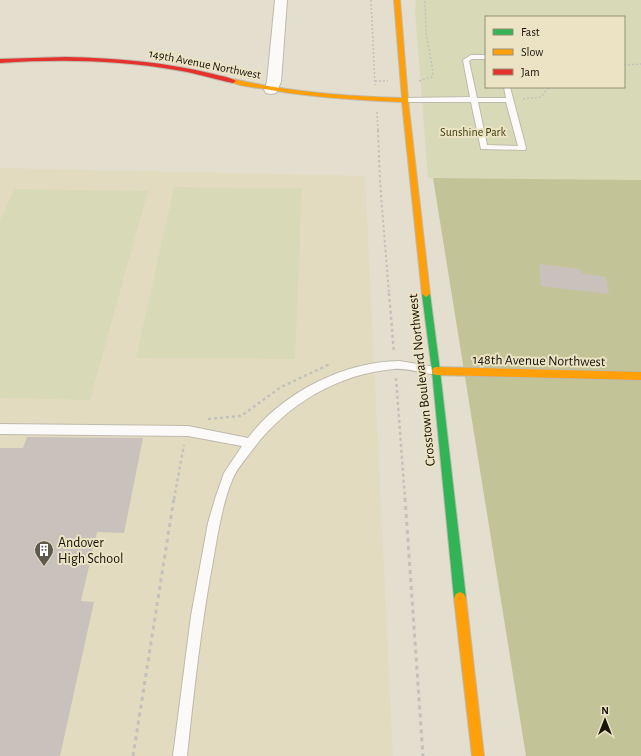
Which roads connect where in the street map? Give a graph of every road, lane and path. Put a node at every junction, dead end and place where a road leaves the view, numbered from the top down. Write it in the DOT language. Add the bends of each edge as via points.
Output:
graph roads {
  1 [pos="280,0"];
  2 [pos="371,0"];
  3 [pos="397,0"];
  4 [pos="425,0"];
  5 [pos="485,57"];
  6 [pos="0,61"];
  7 [pos="641,64"];
  8 [pos="625,65"];
  9 [pos="413,81"];
  10 [pos="375,86"];
  11 [pos="507,88"];
  12 [pos="548,88"];
  13 [pos="271,90"];
  14 [pos="474,99"];
  15 [pos="406,100"];
  16 [pos="509,100"];
  17 [pos="377,106"];
  18 [pos="394,351"];
  19 [pos="436,371"];
  20 [pos="641,376"];
  21 [pos="396,380"];
  22 [pos="0,428"];
  23 [pos="250,443"];
  24 [pos="180,756"];
  25 [pos="423,756"];
  26 [pos="478,756"];
  1 -- 13 [label="street" via="274,82"];
  2 -- 10 [label="path"];
  3 -- 15 [label="street, Crosstown Boulevard Northwest"];
  4 -- 9 [label="path" via="426,32 433,72 432,77"];
  5 -- 14 [label="lane" via="471,57 466,60"];
  6 -- 13 [label="street, 149th Avenue Northwest" via="45,58 164,66"];
  7 -- 8 [label="path"];
  11 -- 16 [label="lane"];
  12 -- 16 [label="path" via="537,99"];
  13 -- 15 [label="street, 149th Avenue Northwest" via="338,98"];
  14 -- 15 [label="lane"];
  14 -- 16 [label="lane"];
  14 -- 16 [label="lane" via="484,147 522,148"];
  15 -- 19 [label="street, Crosstown Boulevard Northwest"];
  17 -- 18 [label="path"];
  19 -- 20 [label="street, 148th Avenue Northwest"];
  19 -- 23 [label="lane" via="395,365 332,380 281,410"];
  19 -- 26 [label="street, Crosstown Boulevard Northwest"];
  21 -- 25 [label="path"];
  22 -- 23 [label="lane" via="188,431"];
  23 -- 24 [label="lane" via="229,476 214,522 196,625"];
}
